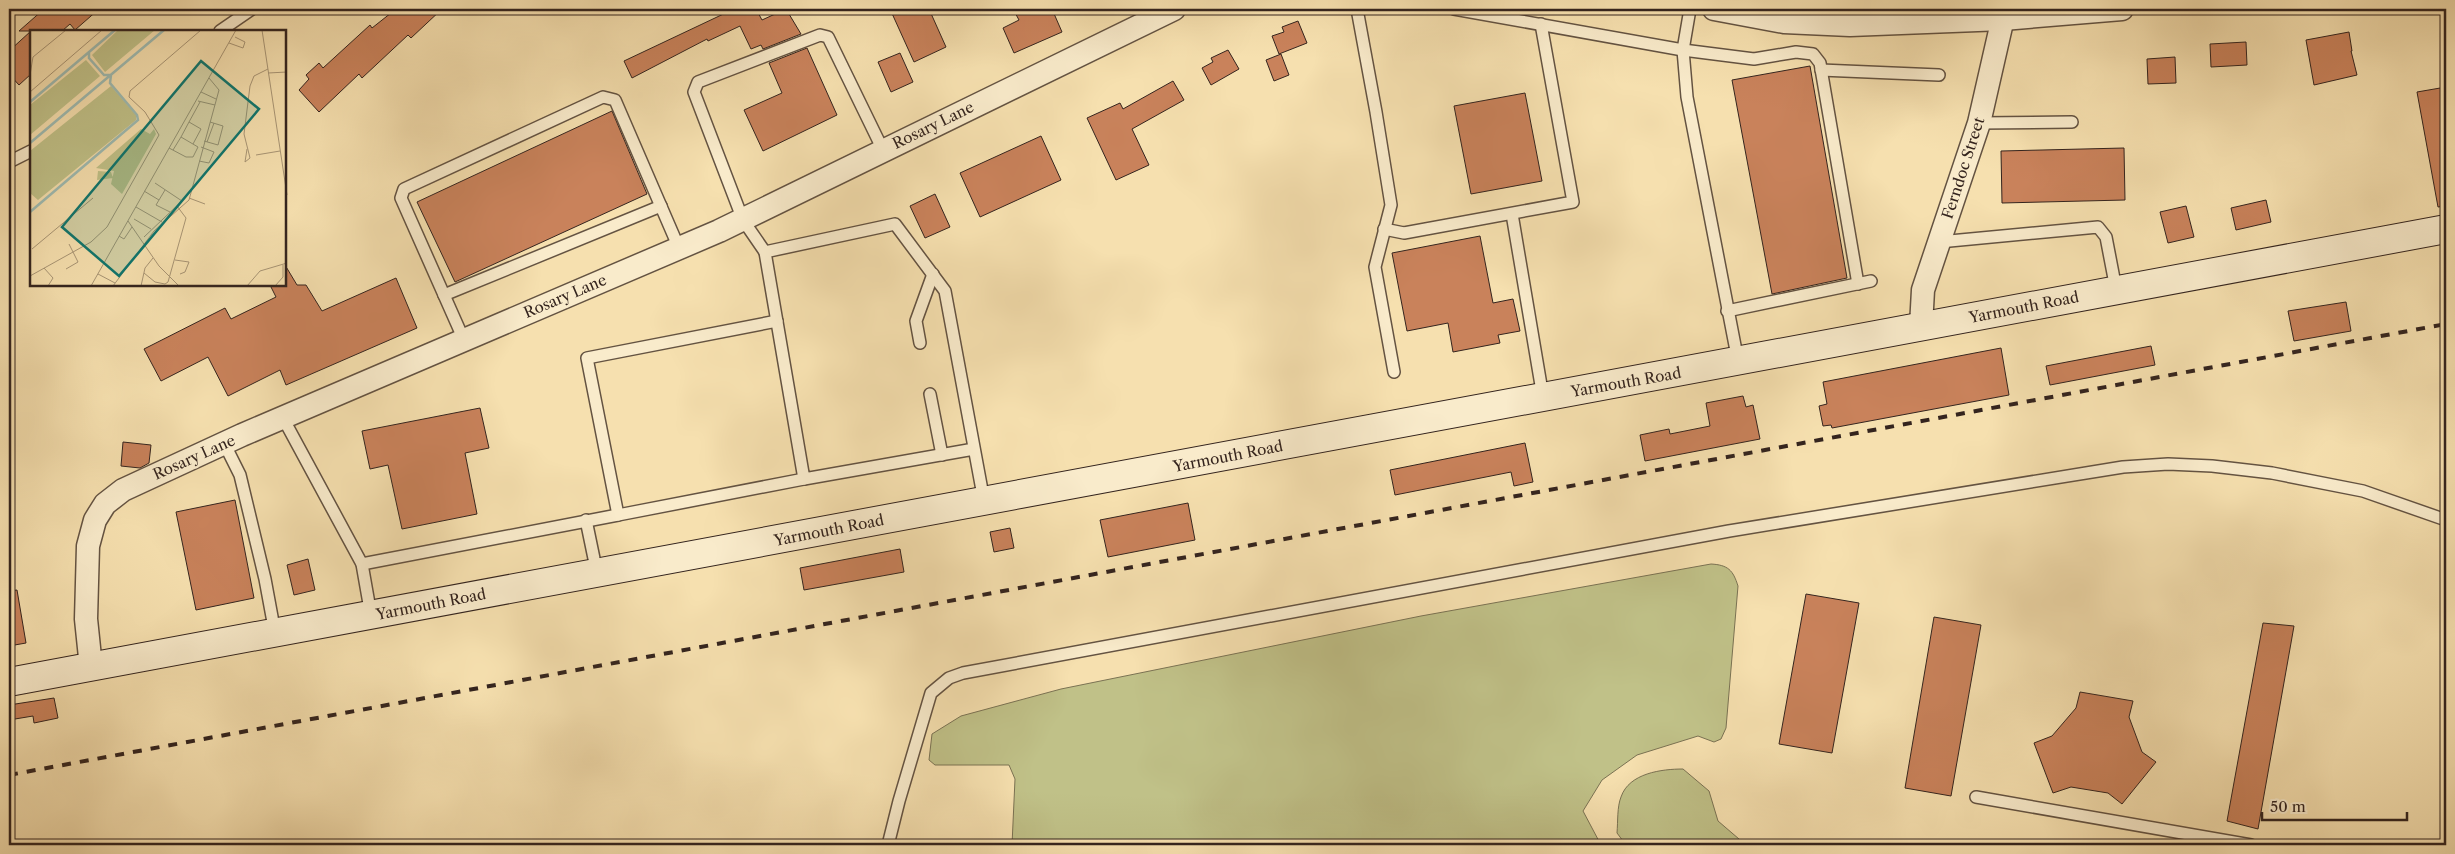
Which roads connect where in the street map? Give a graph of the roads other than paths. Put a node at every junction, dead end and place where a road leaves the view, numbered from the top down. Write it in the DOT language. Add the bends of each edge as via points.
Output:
graph roads {
  1 [pos="252,9"];
  2 [pos="1174,9"];
  3 [pos="1356,9"];
  4 [pos="1454,9"];
  5 [pos="1690,9"];
  6 [pos="1714,9"];
  7 [pos="2122,9"];
  8 [pos="2004,14"];
  9 [pos="1541,24"];
  10 [pos="221,30"];
  11 [pos="1683,50"];
  12 [pos="1822,70"];
  13 [pos="1940,75"];
  14 [pos="2072,122"];
  15 [pos="1979,123"];
  16 [pos="883,150"];
  17 [pos="30,151"];
  18 [pos="9,162"];
  19 [pos="661,206"];
  20 [pos="1512,214"];
  21 [pos="743,220"];
  22 [pos="1384,229"];
  23 [pos="2446,229"];
  24 [pos="1939,242"];
  25 [pos="679,248"];
  26 [pos="765,252"];
  27 [pos="933,274"];
  28 [pos="1871,282"];
  29 [pos="1858,284"];
  30 [pos="2116,290"];
  31 [pos="444,295"];
  32 [pos="1728,311"];
  33 [pos="777,321"];
  34 [pos="1922,326"];
  35 [pos="464,340"];
  36 [pos="920,343"];
  37 [pos="1738,361"];
  38 [pos="1394,372"];
  39 [pos="930,394"];
  40 [pos="1543,397"];
  41 [pos="283,418"];
  42 [pos="224,444"];
  43 [pos="974,449"];
  44 [pos="942,455"];
  45 [pos="804,479"];
  46 [pos="984,501"];
  47 [pos="618,515"];
  48 [pos="586,520"];
  49 [pos="2446,520"];
  50 [pos="362,564"];
  51 [pos="597,573"];
  52 [pos="371,615"];
  53 [pos="275,633"];
  54 [pos="91,667"];
  55 [pos="9,682"];
  56 [pos="1976,797"];
  57 [pos="888,845"];
  58 [pos="2251,845"];
  1 -- 10 [label="lane"];
  2 -- 16 [label="street, Rosary Lane"];
  3 -- 22 [label="lane" via="1390,205"];
  4 -- 9 [label="lane"];
  5 -- 11 [label="lane"];
  6 -- 8 [label="street" via="1784,22 1817,24 1890,24"];
  7 -- 8 [label="street"];
  8 -- 15 [label="street, Ferndoc Street"];
  9 -- 11 [label="lane"];
  9 -- 20 [label="lane" via="1574,202"];
  11 -- 12 [label="lane" via="1754,58 1806,51 1818,58"];
  11 -- 32 [label="lane" via="1687,97"];
  12 -- 13 [label="lane"];
  12 -- 29 [label="lane"];
  14 -- 15 [label="lane"];
  15 -- 24 [label="street, Ferndoc Street"];
  16 -- 21 [label="street, Rosary Lane"];
  16 -- 21 [label="lane" via="828,37 820,36 698,82 694,92"];
  17 -- 18 [label="lane"];
  19 -- 25 [label="lane"];
  19 -- 31 [label="lane"];
  19 -- 31 [label="lane" via="615,100 604,97 404,189 401,198"];
  20 -- 22 [label="lane" via="1404,233"];
  20 -- 40 [label="lane"];
  21 -- 25 [label="street, Rosary Lane"];
  21 -- 26 [label="lane"];
  22 -- 38 [label="lane" via="1375,267"];
  23 -- 30 [label="main road, Yarmouth Road"];
  24 -- 30 [label="lane" via="2098,227 2106,237"];
  24 -- 34 [label="street, Ferndoc Street" via="1923,290"];
  25 -- 35 [label="street, Rosary Lane"];
  26 -- 27 [label="lane" via="895,224"];
  26 -- 33 [label="lane"];
  27 -- 36 [label="lane" via="916,321"];
  27 -- 43 [label="lane" via="946,291"];
  28 -- 29 [label="lane"];
  29 -- 32 [label="lane"];
  30 -- 34 [label="main road, Yarmouth Road"];
  31 -- 35 [label="lane"];
  32 -- 37 [label="lane"];
  33 -- 45 [label="lane"];
  33 -- 47 [label="lane" via="587,358"];
  34 -- 37 [label="main road, Yarmouth Road"];
  35 -- 41 [label="street, Rosary Lane"];
  37 -- 40 [label="main road, Yarmouth Road"];
  39 -- 44 [label="lane"];
  40 -- 46 [label="main road, Yarmouth Road"];
  41 -- 42 [label="street, Rosary Lane"];
  41 -- 50 [label="lane"];
  42 -- 53 [label="lane" via="240,475"];
  42 -- 54 [label="street, Rosary Lane" via="123,490 105,504 95,520 88,546 86,619"];
  43 -- 44 [label="lane"];
  43 -- 46 [label="lane"];
  44 -- 45 [label="lane"];
  45 -- 47 [label="lane"];
  46 -- 51 [label="main road, Yarmouth Road"];
  47 -- 48 [label="lane"];
  48 -- 50 [label="lane"];
  48 -- 51 [label="lane"];
  49 -- 57 [label="lane" via="2363,491 2272,473 2194,465 2123,467 1729,531 963,673 949,678 931,693"];
  50 -- 52 [label="lane"];
  51 -- 52 [label="main road, Yarmouth Road"];
  52 -- 53 [label="main road, Yarmouth Road"];
  53 -- 54 [label="main road, Yarmouth Road"];
  54 -- 55 [label="main road, Yarmouth Road"];
  56 -- 58 [label="lane"];
}
